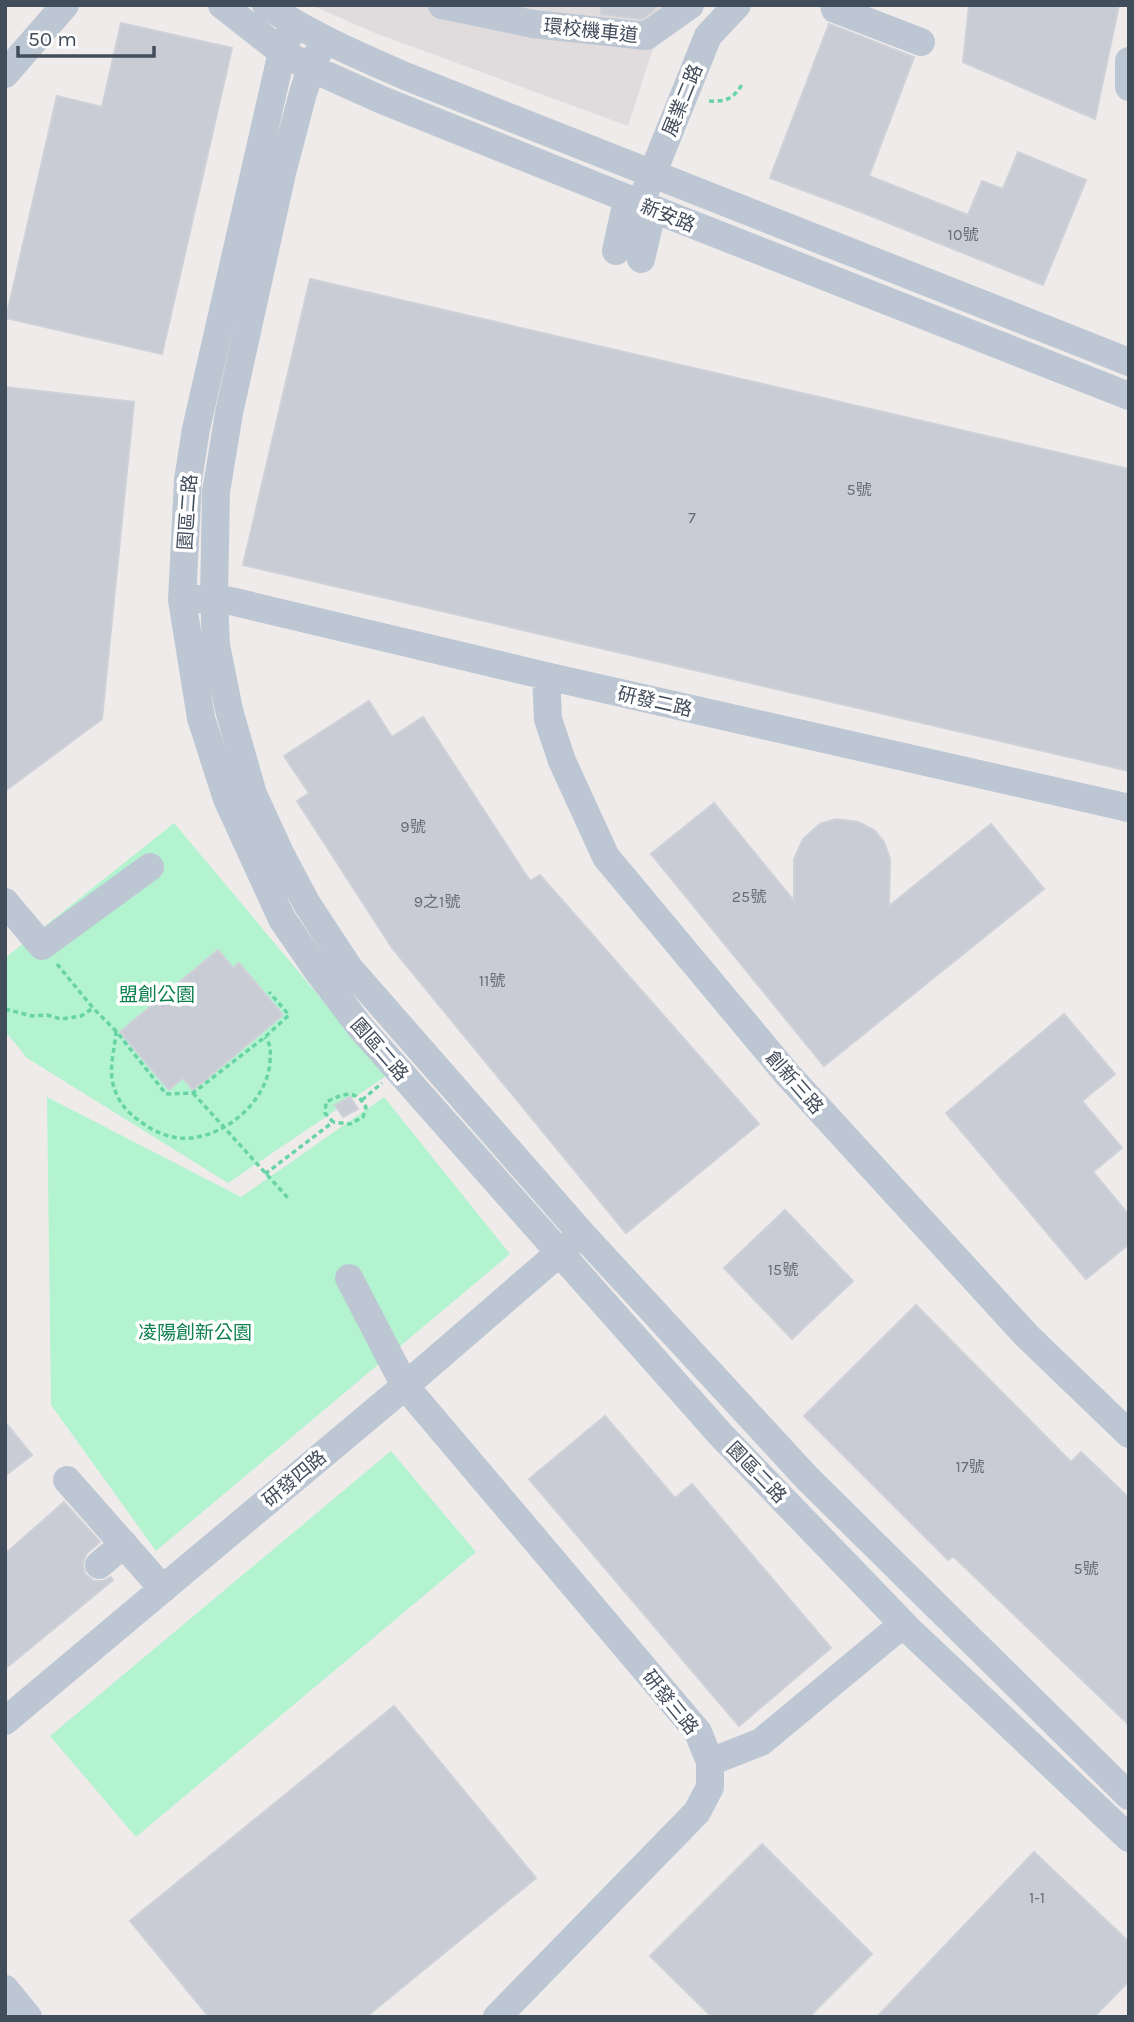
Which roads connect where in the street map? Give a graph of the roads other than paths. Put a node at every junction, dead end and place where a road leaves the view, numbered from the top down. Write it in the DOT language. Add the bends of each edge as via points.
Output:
graph roads {
  1 [pos="65,5"];
  2 [pos="222,5"];
  3 [pos="267,5"];
  4 [pos="442,5"];
  5 [pos="690,5"];
  6 [pos="737,5"];
  7 [pos="834,5"];
  8 [pos="293,24"];
  9 [pos="324,40"];
  10 [pos="921,42"];
  11 [pos="282,52"];
  12 [pos="1129,61"];
  13 [pos="311,68"];
  14 [pos="5,74"];
  15 [pos="1129,87"];
  16 [pos="652,175"];
  17 [pos="640,204"];
  18 [pos="628,255"];
  19 [pos="1129,362"];
  20 [pos="1129,396"];
  21 [pos="214,597"];
  22 [pos="182,600"];
  23 [pos="546,676"];
  24 [pos="1129,808"];
  25 [pos="150,867"];
  26 [pos="5,902"];
  27 [pos="14,932"];
  28 [pos="582,1234"];
  29 [pos="560,1252"];
  30 [pos="349,1278"];
  31 [pos="405,1386"];
  32 [pos="1129,1434"];
  33 [pos="67,1480"];
  34 [pos="124,1544"];
  35 [pos="99,1565"];
  36 [pos="163,1588"];
  37 [pos="902,1624"];
  38 [pos="5,1721"];
  39 [pos="710,1762"];
  40 [pos="1129,1796"];
  41 [pos="1129,1838"];
  42 [pos="5,1989"];
  43 [pos="28,2017"];
  44 [pos="496,2017"];
  1 -- 14 [label="street"];
  2 -- 11 [label="street, 新安路"];
  3 -- 8 [label="street, 新安路"];
  4 -- 5 [label="street, 環校機車道" via="533,23 646,36"];
  6 -- 16 [label="street, 展業二路" via="708,36"];
  7 -- 10 [label="street"];
  8 -- 9 [label="street, 新安路"];
  8 -- 11 [label="street, 園區二路"];
  9 -- 13 [label="street, 園區二路"];
  9 -- 16 [label="street, 新安路"];
  11 -- 13 [label="street, 新安路"];
  11 -- 22 [label="street, 園區二路" via="196,429 188,480"];
  12 -- 15 [label="street"];
  13 -- 17 [label="street, 新安路"];
  13 -- 21 [label="street, 園區二路" via="282,173 229,413 216,492"];
  16 -- 17 [label="street, 展業二路"];
  16 -- 19 [label="street, 新安路"];
  17 -- 18 [label="street, 展業二路" via="624,214"];
  17 -- 20 [label="street, 新安路"];
  21 -- 22 [label="street, 研發二路"];
  21 -- 23 [label="street, 研發二路"];
  21 -- 28 [label="street, 園區二路" via="223,684 253,794 307,905 349,968"];
  22 -- 29 [label="street, 園區二路" via="201,718 227,799 282,919 361,1028"];
  23 -- 24 [label="street, 研發二路"];
  23 -- 32 [label="street, 創新三路" via="548,719 562,761 607,857 787,1074 1027,1336"];
  25 -- 27 [label="street" via="42,946"];
  26 -- 27 [label="street"];
  28 -- 29 [label="street, 研發四路"];
  28 -- 40 [label="street, 園區二路" via="807,1478"];
  29 -- 31 [label="street, 研發四路"];
  29 -- 37 [label="street, 園區二路" via="720,1434"];
  30 -- 31 [label="street, 研發三路"];
  31 -- 36 [label="street, 研發四路"];
  31 -- 39 [label="street, 研發三路" via="698,1732"];
  33 -- 34 [label="street"];
  34 -- 35 [label="street"];
  34 -- 36 [label="street"];
  36 -- 38 [label="street, 研發四路"];
  37 -- 39 [label="street" via="761,1742"];
  37 -- 41 [label="street, 園區二路"];
  39 -- 44 [label="street" via="710,1787 697,1812"];
  42 -- 43 [label="street"];
}
